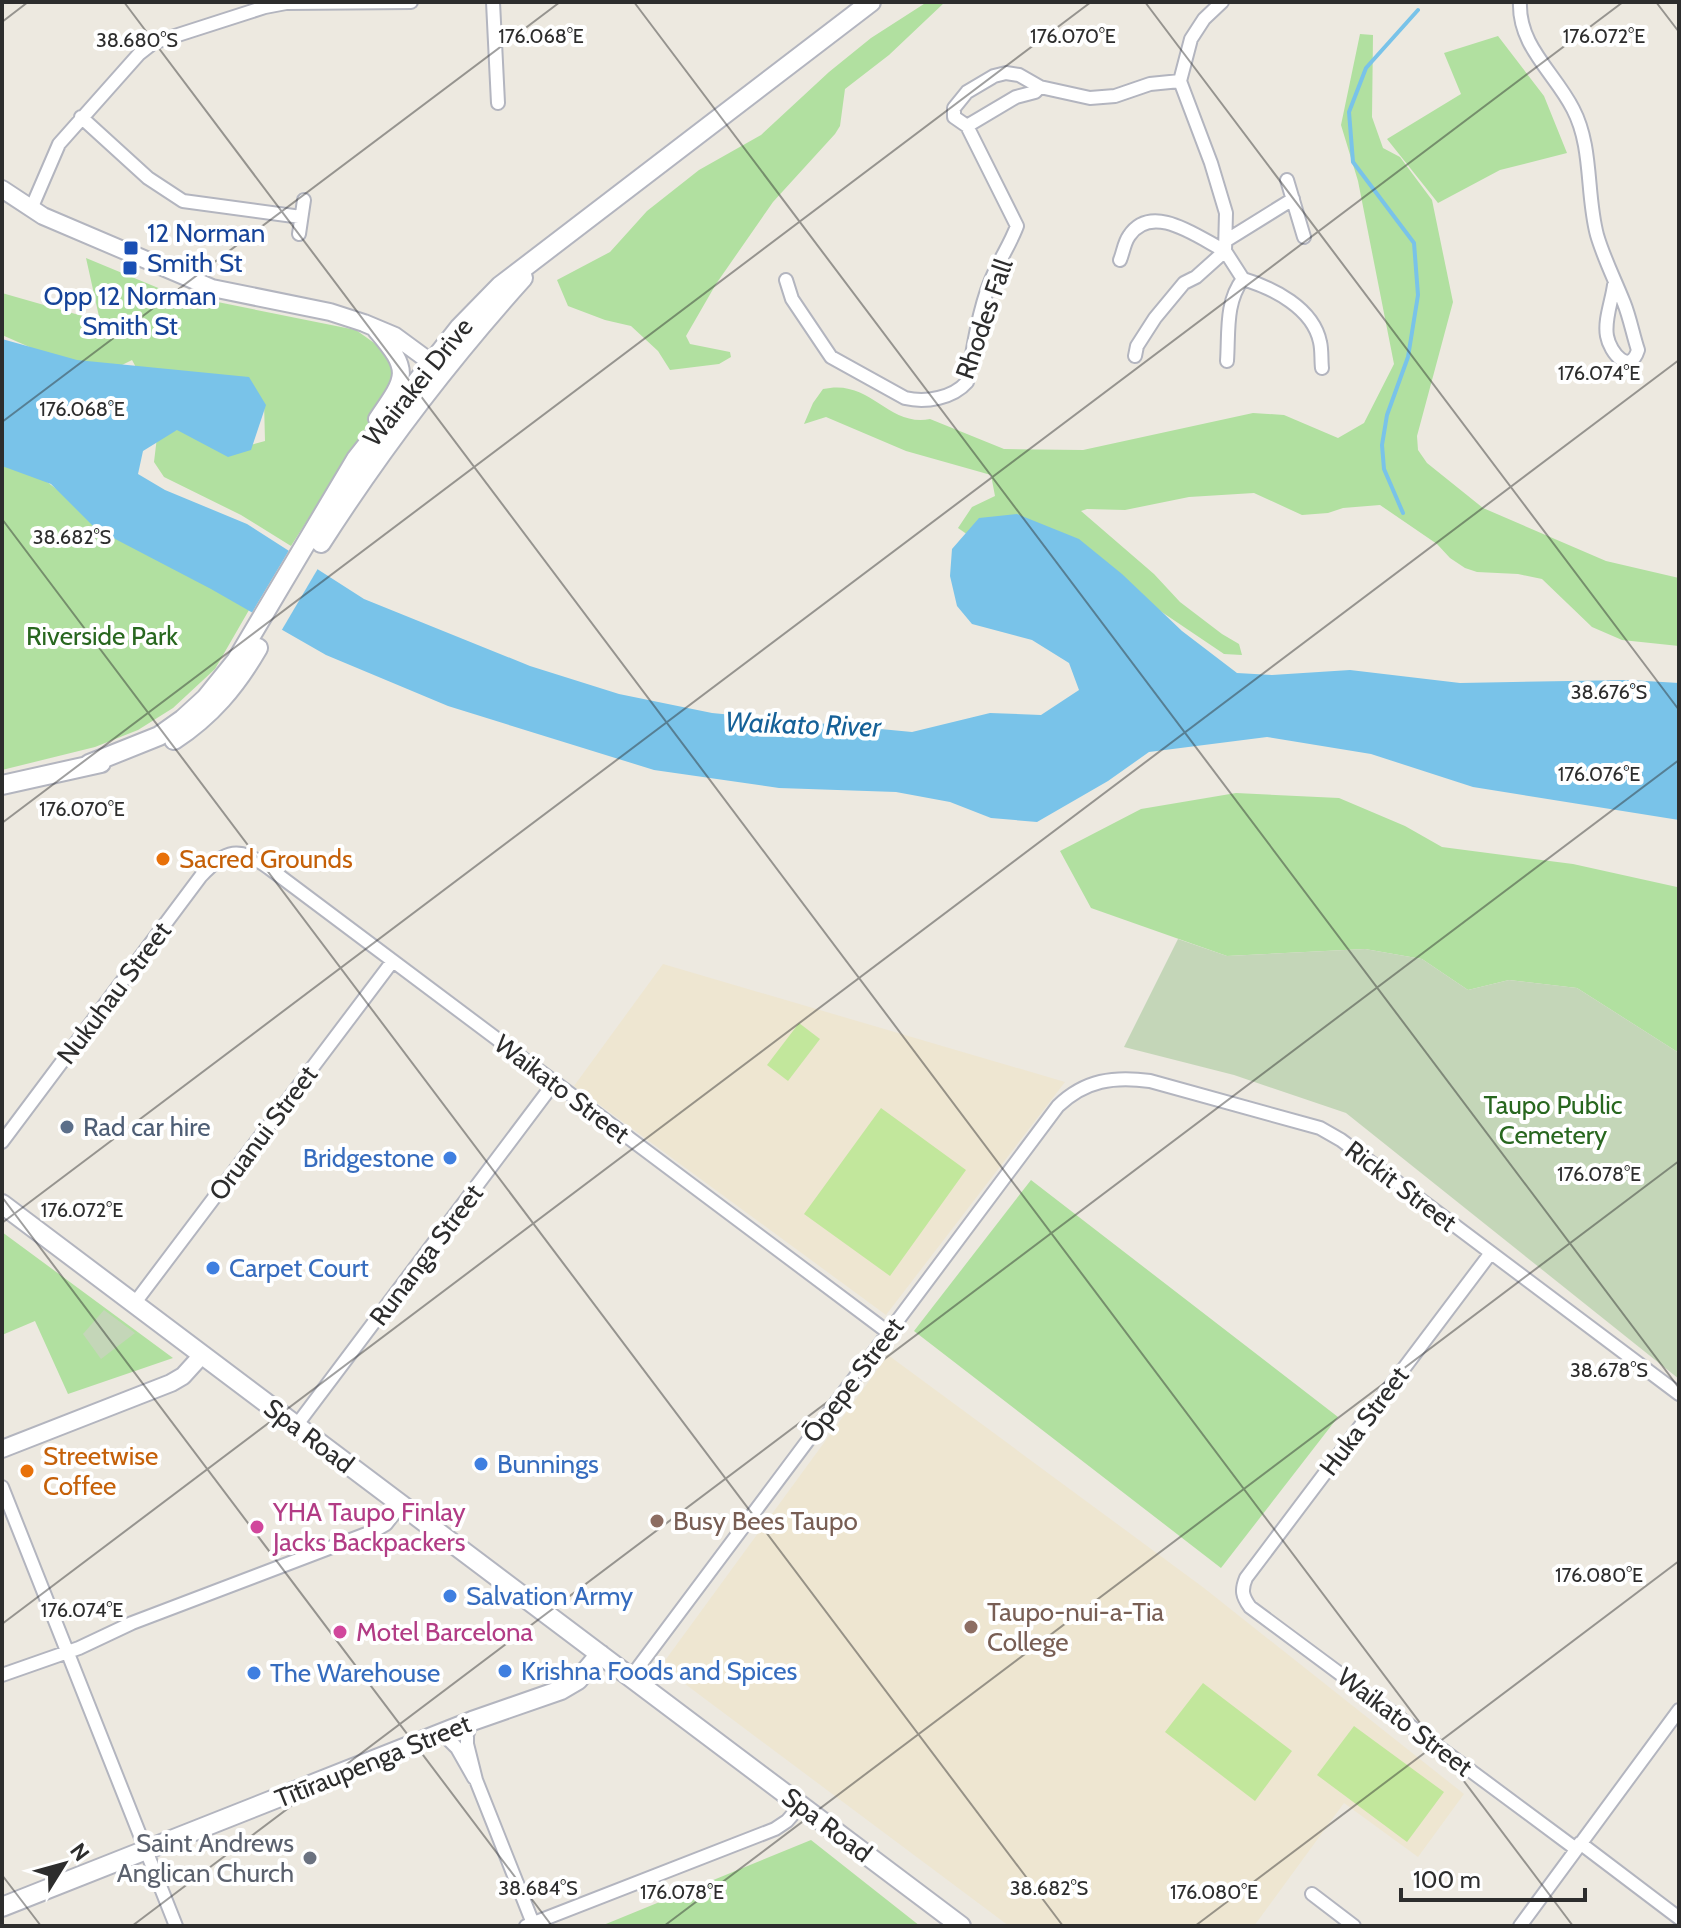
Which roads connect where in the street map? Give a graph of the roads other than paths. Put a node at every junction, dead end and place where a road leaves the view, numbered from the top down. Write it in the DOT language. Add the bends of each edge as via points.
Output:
graph roads {
  1 [pos="411,2"];
  2 [pos="493,2"];
  3 [pos="871,2"];
  4 [pos="1222,2"];
  5 [pos="1520,2"];
  6 [pos="1180,81"];
  7 [pos="1040,87"];
  8 [pos="498,103"];
  9 [pos="81,117"];
  10 [pos="967,126"];
  11 [pos="1287,180"];
  12 [pos="2,189"];
  13 [pos="1293,199"];
  14 [pos="304,200"];
  15 [pos="31,209"];
  16 [pos="301,217"];
  17 [pos="299,234"];
  18 [pos="1304,237"];
  19 [pos="1226,245"];
  20 [pos="1120,260"];
  21 [pos="1243,279"];
  22 [pos="786,280"];
  23 [pos="1614,285"];
  24 [pos="374,328"];
  25 [pos="1135,356"];
  26 [pos="1227,361"];
  27 [pos="438,367"];
  28 [pos="1322,368"];
  29 [pos="356,459"];
  30 [pos="311,548"];
  31 [pos="2,785"];
  32 [pos="234,852"];
  33 [pos="392,962"];
  34 [pos="554,1083"];
  35 [pos="1080,1088"];
  36 [pos="2,1142"];
  37 [pos="2,1204"];
  38 [pos="1490,1254"];
  39 [pos="134,1304"];
  40 [pos="889,1333"];
  41 [pos="202,1355"];
  42 [pos="1679,1394"];
  43 [pos="296,1426"];
  44 [pos="2,1449"];
  45 [pos="2,1487"];
  46 [pos="401,1505"];
  47 [pos="1242,1589"];
  48 [pos="67,1652"];
  49 [pos="600,1654"];
  50 [pos="2,1675"];
  51 [pos="631,1677"];
  52 [pos="1679,1710"];
  53 [pos="472,1721"];
  54 [pos="442,1733"];
  55 [pos="476,1780"];
  56 [pos="801,1805"];
  57 [pos="1578,1846"];
  58 [pos="146,1850"];
  59 [pos="1312,1894"];
  60 [pos="2,1907"];
  61 [pos="1679,1918"];
  62 [pos="531,1925"];
  63 [pos="176,1926"];
  64 [pos="961,1926"];
  65 [pos="1354,1926"];
  66 [pos="1520,1926"];
  1 -- 9 [label="street" via="286,3 167,37 139,54"];
  2 -- 8 [label="street"];
  3 -- 27 [label="main road, Wairakei Drive" via="557,241"];
  4 -- 6 [label="street" via="1191,39"];
  5 -- 23 [label="street" via="1528,42 1575,113 1595,224"];
  6 -- 7 [label="street" via="1090,98"];
  6 -- 19 [label="street" via="1226,213"];
  7 -- 10 [label="street"];
  7 -- 10 [label="street" via="1019,75 994,76 967,92 954,108 954,117"];
  9 -- 15 [label="street" via="52,157"];
  9 -- 16 [label="street" via="148,178 183,201"];
  10 -- 22 [label="street, Rhodes Fall" via="1017,226 994,272 962,387 916,401 831,357 792,299"];
  11 -- 13 [label="street"];
  12 -- 15 [label="street"];
  13 -- 18 [label="street"];
  13 -- 19 [label="street"];
  14 -- 16 [label="street"];
  15 -- 24 [label="street" via="212,288 330,312"];
  16 -- 17 [label="street"];
  19 -- 20 [label="street" via="1159,221 1129,235"];
  19 -- 21 [label="street"];
  19 -- 25 [label="street" via="1155,318"];
  21 -- 26 [label="street" via="1230,301"];
  21 -- 28 [label="street" via="1301,309 1320,340"];
  23 -- 23 [label="street" via="1638,350 1630,360 1615,356 1606,334"];
  24 -- 27 [label="street" via="395,336"];
  24 -- 29 [label="street" via="398,357 402,376"];
  27 -- 29 [label="main road, Wairakei Drive"];
  27 -- 30 [label="main road, Wairakei Drive"];
  29 -- 30 [label="main road, Wairakei Drive"];
  30 -- 31 [label="main road" via="233,687 193,727 143,754"];
  32 -- 33 [label="street, Waikato Street" via="258,860"];
  32 -- 36 [label="street, Nukuhau Street" via="201,876"];
  33 -- 34 [label="street, Waikato Street"];
  33 -- 39 [label="street, Oruanui Street"];
  34 -- 40 [label="street, Waikato Street"];
  34 -- 43 [label="street, Runanga Street"];
  35 -- 38 [label="street, Rickit Street" via="1112,1079 1150,1081 1320,1128"];
  35 -- 40 [label="street, Ōpepe Street" via="1058,1106"];
  37 -- 39 [label="main road, Spa Road"];
  38 -- 42 [label="street, Rickit Street"];
  38 -- 47 [label="street, Huka Street"];
  39 -- 41 [label="main road, Spa Road"];
  40 -- 51 [label="street, Ōpepe Street"];
  41 -- 43 [label="main road, Spa Road"];
  41 -- 44 [label="street" via="171,1383"];
  43 -- 46 [label="main road, Spa Road"];
  45 -- 48 [label="street"];
  46 -- 48 [label="street" via="374,1531"];
  46 -- 49 [label="main road, Spa Road"];
  47 -- 57 [label="street, Waikato Street" via="1250,1607"];
  48 -- 50 [label="street"];
  48 -- 58 [label="street"];
  49 -- 51 [label="main road, Spa Road"];
  49 -- 53 [label="main road, Tītīraupenga Street" via="567,1687"];
  51 -- 56 [label="main road, Spa Road"];
  52 -- 57 [label="street"];
  53 -- 54 [label="main road, Tītīraupenga Street"];
  53 -- 55 [label="street" via="467,1744"];
  54 -- 55 [label="street"];
  54 -- 58 [label="main road, Tītīraupenga Street"];
  55 -- 62 [label="street"];
  56 -- 62 [label="street" via="775,1829"];
  56 -- 64 [label="main road, Spa Road"];
  57 -- 61 [label="street, Waikato Street"];
  57 -- 66 [label="street"];
  58 -- 60 [label="main road, Tītīraupenga Street"];
  58 -- 63 [label="street"];
  59 -- 65 [label="street"];
}
